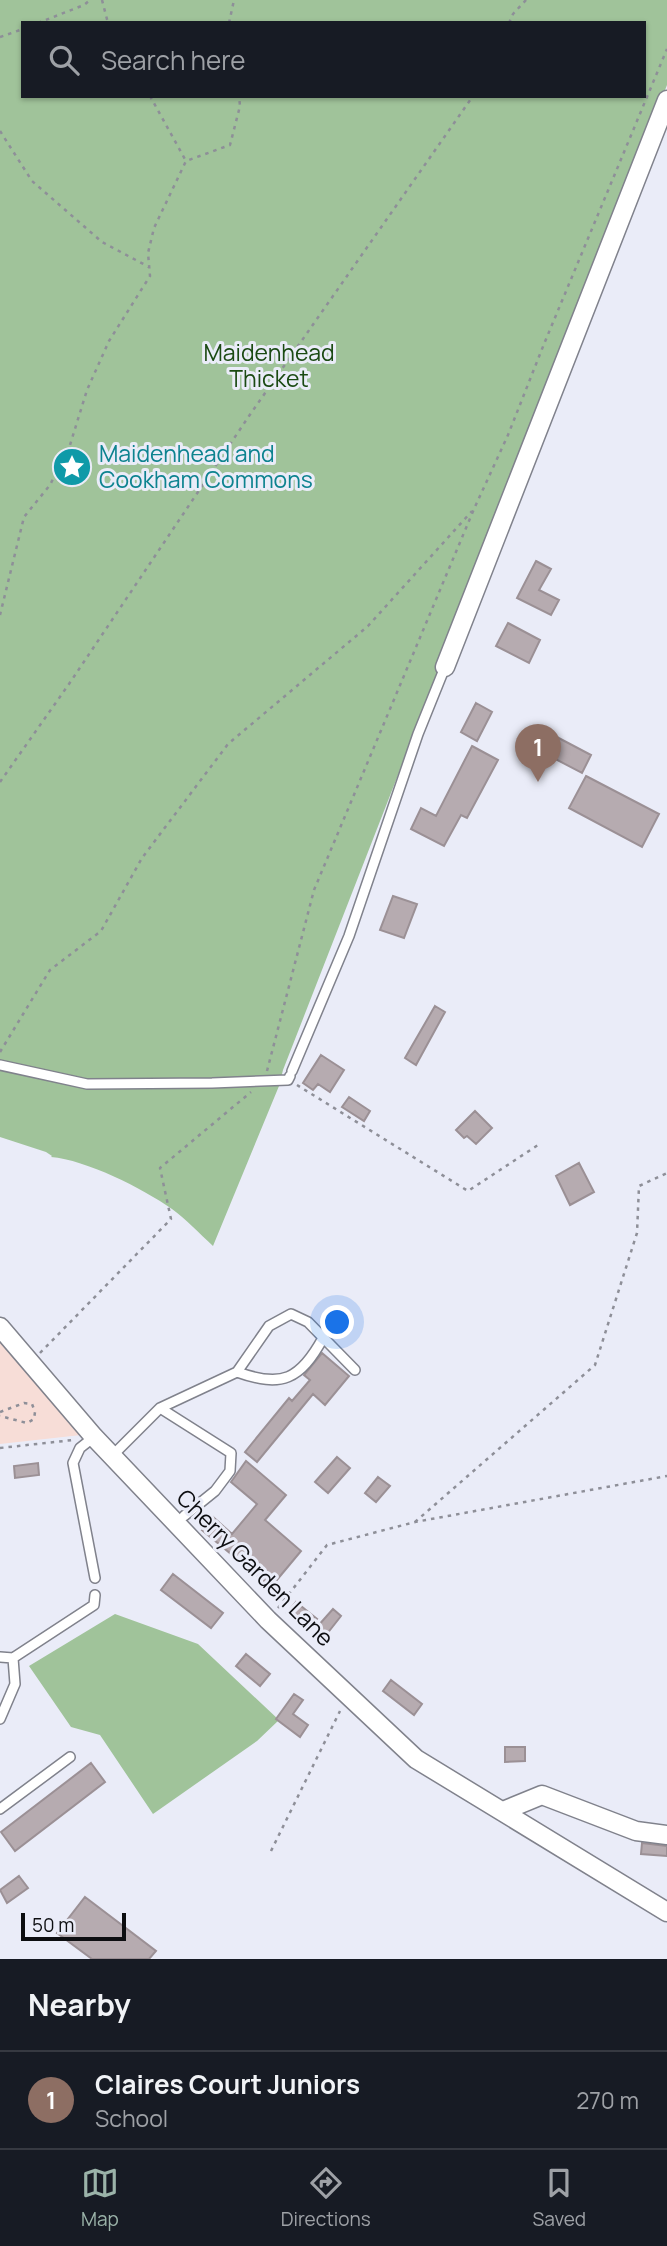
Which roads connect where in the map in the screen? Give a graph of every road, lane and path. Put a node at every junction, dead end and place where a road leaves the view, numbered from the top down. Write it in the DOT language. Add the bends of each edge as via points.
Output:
graph roads {
  1 [pos="90,0"];
  2 [pos="102,0"];
  3 [pos="234,0"];
  4 [pos="526,0"];
  5 [pos="43,21"];
  6 [pos="107,21"];
  7 [pos="229,21"];
  8 [pos="510,21"];
  9 [pos="21,30"];
  10 [pos="0,37"];
  11 [pos="667,49"];
  12 [pos="151,98"];
  13 [pos="239,98"];
  14 [pos="472,98"];
  15 [pos="667,100"];
  16 [pos="0,131"];
  17 [pos="186,161"];
  18 [pos="149,267"];
  19 [pos="474,509"];
  20 [pos="0,615"];
  21 [pos="445,667"];
  22 [pos="0,782"];
  23 [pos="0,1052"];
  24 [pos="0,1065"];
  25 [pos="290,1075"];
  26 [pos="265,1081"];
  27 [pos="541,1143"];
  28 [pos="667,1173"];
  29 [pos="3,1336"];
  30 [pos="323,1338"];
  31 [pos="32,1362"];
  32 [pos="355,1370"];
  33 [pos="237,1372"];
  34 [pos="160,1408"];
  35 [pos="0,1414"];
  36 [pos="94,1437"];
  37 [pos="0,1448"];
  38 [pos="112,1456"];
  39 [pos="667,1476"];
  40 [pos="184,1516"];
  41 [pos="415,1522"];
  42 [pos="95,1578"];
  43 [pos="94,1595"];
  44 [pos="268,1620"];
  45 [pos="0,1657"];
  46 [pos="13,1658"];
  47 [pos="348,1695"];
  48 [pos="0,1719"];
  49 [pos="70,1757"];
  50 [pos="0,1808"];
  51 [pos="503,1811"];
  52 [pos="667,1835"];
  53 [pos="271,1851"];
  54 [pos="664,1907"];
  1 -- 5 [label="path"];
  2 -- 6 [label="path"];
  3 -- 7 [label="path"];
  4 -- 8 [label="path"];
  9 -- 10 [label="path"];
  11 -- 19 [label="path"];
  12 -- 17 [label="path"];
  13 -- 17 [label="path" via="230,145"];
  14 -- 22 [label="path"];
  15 -- 21 [label="street"];
  16 -- 18 [label="path" via="32,181 102,242"];
  17 -- 18 [label="path" via="154,228"];
  18 -- 20 [label="path" via="150,276 109,341 92,378 70,445 50,485 24,517"];
  19 -- 23 [label="path" via="368,626 228,744 142,858 101,931 50,970"];
  19 -- 26 [label="path" via="314,890"];
  21 -- 25 [label="lane" via="349,936"];
  24 -- 26 [label="lane" via="87,1084"];
  25 -- 26 [label="lane"];
  25 -- 27 [label="path" via="468,1191"];
  26 -- 31 [label="path" via="160,1168 171,1219"];
  28 -- 41 [label="path" via="639,1186 637,1233 595,1365"];
  29 -- 31 [label="street, Cherry Garden Lane"];
  30 -- 32 [label="lane"];
  30 -- 33 [label="lane" via="312,1357 285,1379 262,1381"];
  30 -- 33 [label="lane" via="309,1322 291,1314 269,1326"];
  31 -- 36 [label="street, Cherry Garden Lane"];
  33 -- 34 [label="lane"];
  34 -- 38 [label="lane"];
  34 -- 40 [label="lane" via="231,1453 230,1471 215,1491"];
  35 -- 35 [label="path" via="24,1403 32,1404 35,1412 27,1423"];
  36 -- 37 [label="path"];
  36 -- 38 [label="street, Cherry Garden Lane"];
  36 -- 42 [label="lane" via="80,1448 74,1463"];
  38 -- 44 [label="street, Cherry Garden Lane"];
  39 -- 41 [label="path"];
  41 -- 44 [label="path" via="327,1545"];
  43 -- 46 [label="lane" via="94,1605"];
  44 -- 47 [label="street, Cherry Garden Lane"];
  45 -- 46 [label="lane"];
  46 -- 48 [label="lane" via="15,1684"];
  47 -- 51 [label="street, Cherry Garden Lane" via="416,1759"];
  47 -- 53 [label="path"];
  49 -- 50 [label="lane"];
  51 -- 52 [label="street" via="542,1795 636,1831"];
  51 -- 54 [label="street, Cherry Garden Lane"];
}
